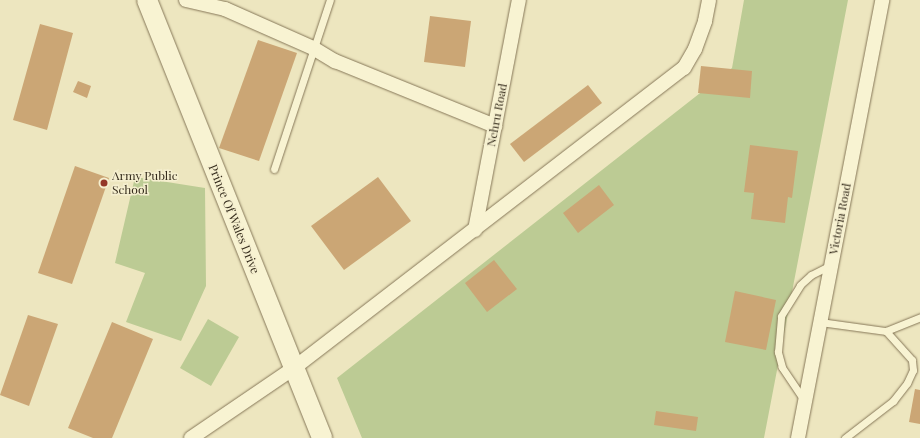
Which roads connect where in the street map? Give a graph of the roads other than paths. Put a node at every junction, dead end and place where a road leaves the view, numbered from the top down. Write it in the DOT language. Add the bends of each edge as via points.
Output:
graph roads {
  1 [pos="147,0"];
  2 [pos="186,0"];
  3 [pos="330,0"];
  4 [pos="519,0"];
  5 [pos="709,0"];
  6 [pos="882,0"];
  7 [pos="226,4"];
  8 [pos="313,48"];
  9 [pos="495,126"];
  10 [pos="274,169"];
  11 [pos="475,230"];
  12 [pos="831,264"];
  13 [pos="920,317"];
  14 [pos="820,322"];
  15 [pos="886,330"];
  16 [pos="294,368"];
  17 [pos="805,401"];
  18 [pos="849,437"];
  19 [pos="191,438"];
  20 [pos="322,438"];
  21 [pos="798,438"];
  1 -- 16 [label="main road, Prince Of Wales Drive"];
  2 -- 7 [label="street"];
  3 -- 8 [label="lane"];
  4 -- 9 [label="street, Nehru Road"];
  5 -- 11 [label="street" via="695,49 684,68"];
  6 -- 12 [label="street, Victoria Road"];
  7 -- 8 [label="street"];
  8 -- 9 [label="street" via="335,61"];
  8 -- 10 [label="lane"];
  9 -- 11 [label="street, Nehru Road"];
  11 -- 16 [label="street"];
  12 -- 14 [label="street, Victoria Road"];
  12 -- 17 [label="lane" via="811,275 800,285 781,316 778,352"];
  13 -- 15 [label="lane"];
  14 -- 15 [label="lane"];
  14 -- 17 [label="street, Victoria Road"];
  15 -- 18 [label="lane" via="912,360 913,370 907,383 893,401"];
  16 -- 19 [label="street"];
  16 -- 20 [label="main road, Prince Of Wales Drive"];
  17 -- 21 [label="street, Victoria Road"];
}
